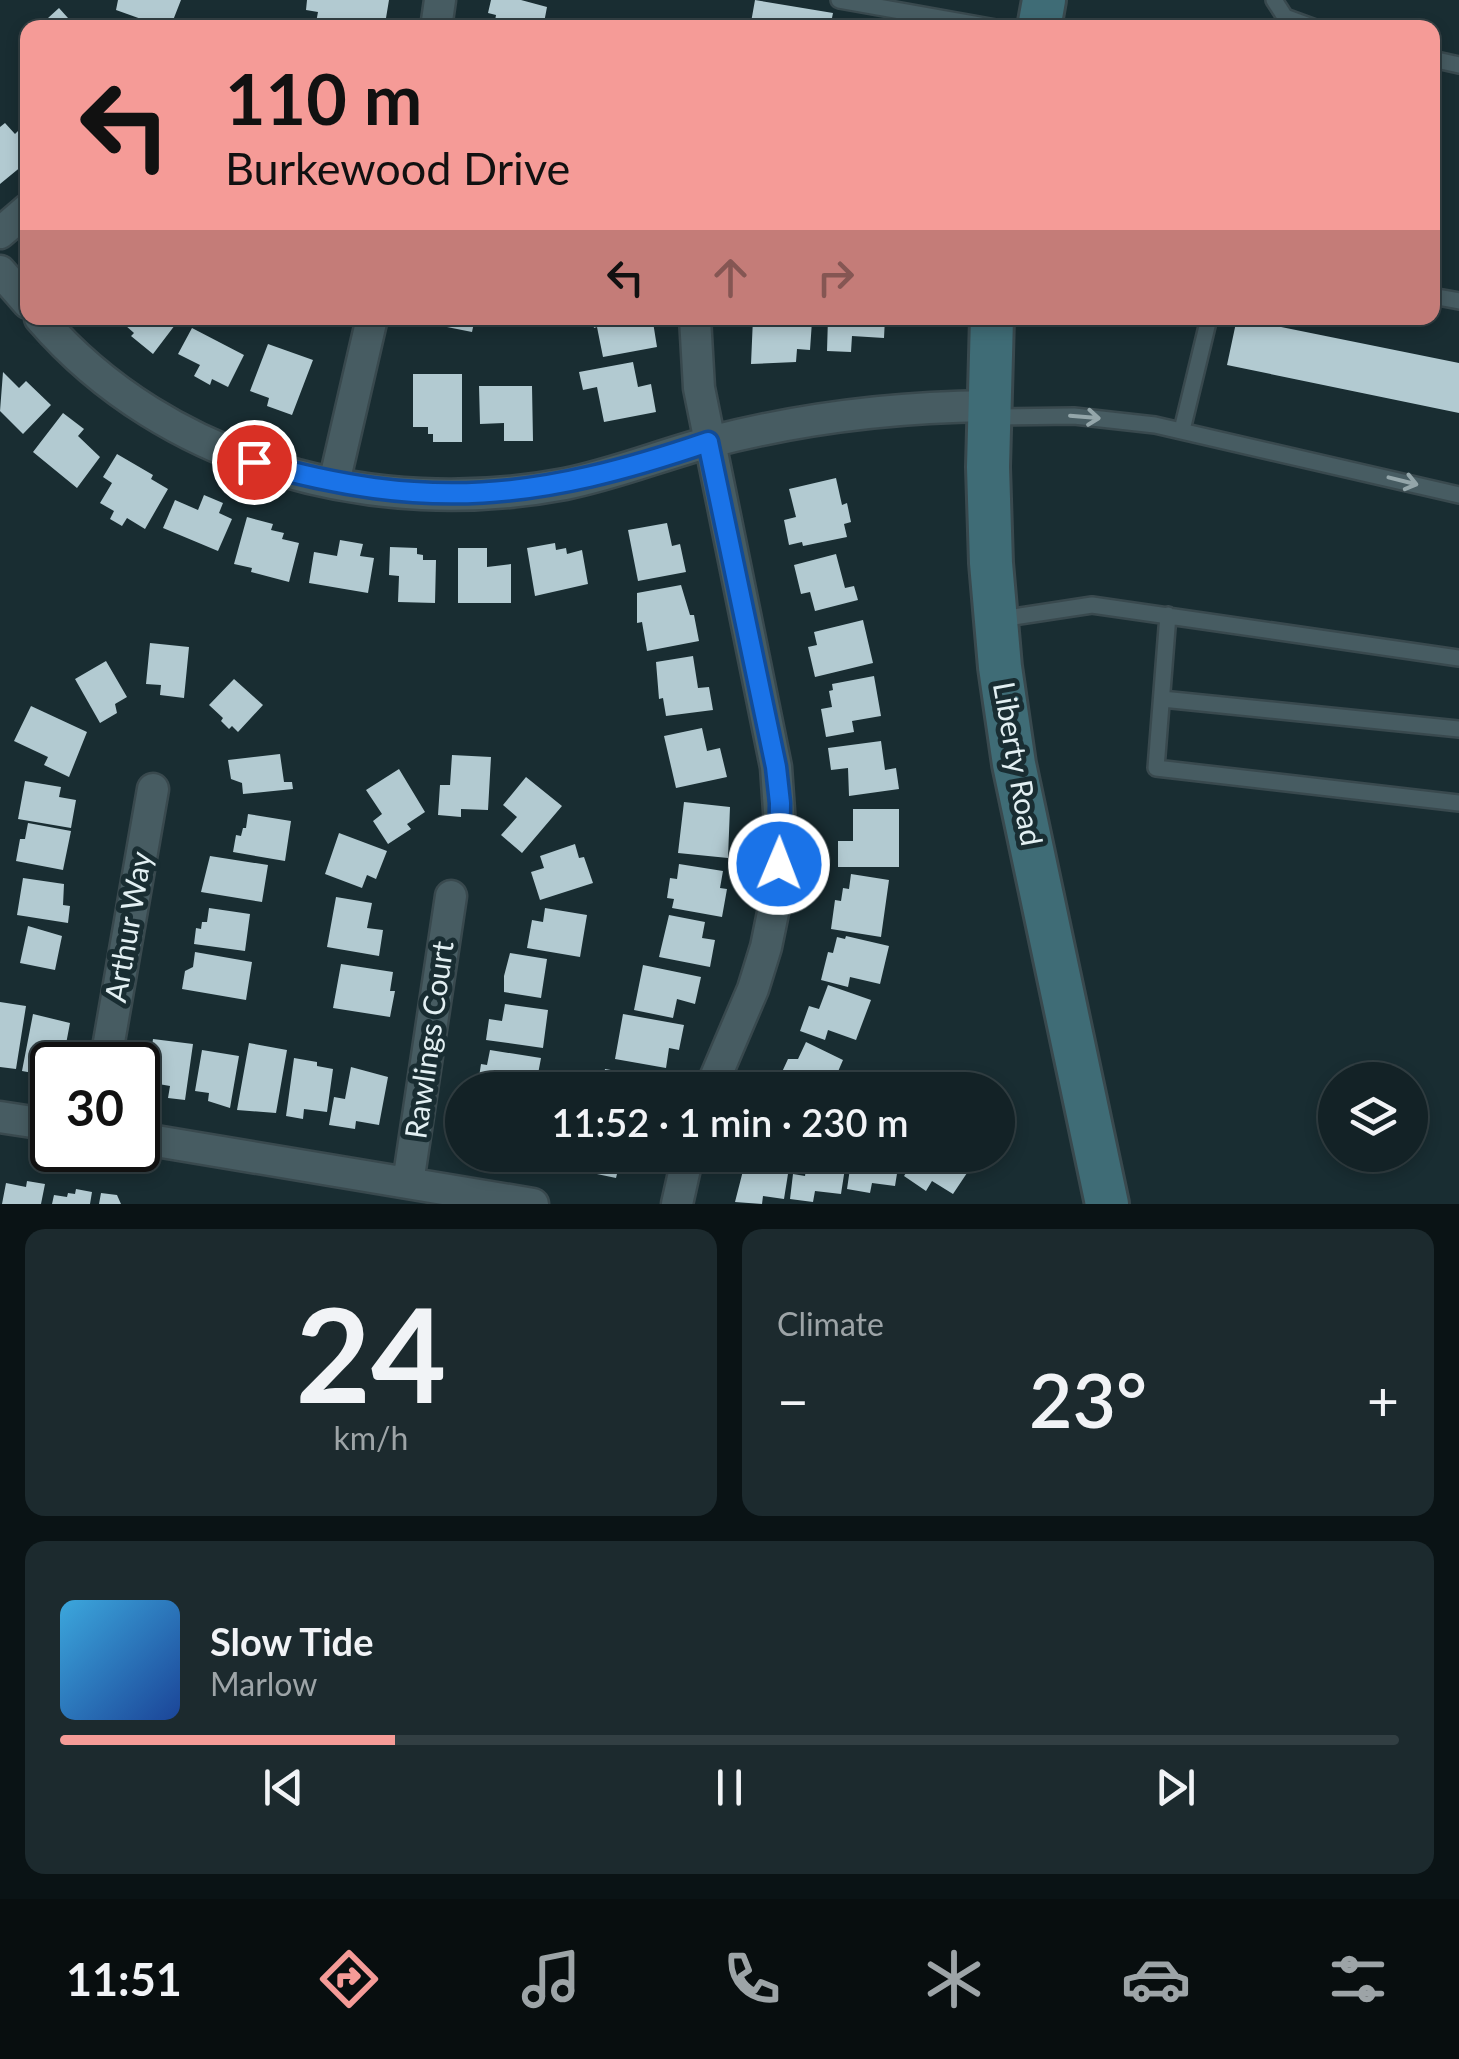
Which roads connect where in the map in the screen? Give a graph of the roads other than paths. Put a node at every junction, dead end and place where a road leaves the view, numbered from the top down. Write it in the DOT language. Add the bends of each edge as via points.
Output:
graph roads {
  1 [pos="839,0"];
  2 [pos="1274,0"];
  3 [pos="951,20"];
  4 [pos="1294,20"];
  5 [pos="20,216"];
  6 [pos="0,233"];
  7 [pos="0,270"];
  8 [pos="20,294"];
  9 [pos="47,325"];
  10 [pos="370,325"];
  11 [pos="695,325"];
  12 [pos="992,325"];
  13 [pos="1207,325"];
  14 [pos="988,412"];
  15 [pos="1182,430"];
  16 [pos="708,442"];
  17 [pos="334,483"];
  18 [pos="1459,494"];
  19 [pos="1168,615"];
  20 [pos="996,619"];
  21 [pos="1459,658"];
  22 [pos="1162,699"];
  23 [pos="1459,729"];
  24 [pos="153,789"];
  25 [pos="1459,802"];
  26 [pos="451,896"];
  27 [pos="109,1042"];
  28 [pos="718,1072"];
  29 [pos="0,1117"];
  30 [pos="30,1122"];
  31 [pos="160,1142"];
  32 [pos="684,1172"];
  33 [pos="408,1184"];
  34 [pos="534,1204"];
  35 [pos="677,1204"];
  36 [pos="1107,1204"];
  1 -- 3 [label="lane"];
  2 -- 4 [label="lane"];
  5 -- 6 [label="street"];
  7 -- 8 [label="street"];
  9 -- 17 [label="street" via="91,369 179,430 228,454"];
  10 -- 17 [label="street"];
  11 -- 16 [label="street"];
  12 -- 14 [label="main road, Liberty Road"];
  13 -- 15 [label="lane"];
  14 -- 15 [label="lane, one-way"];
  14 -- 16 [label="street" via="916,406 858,412"];
  14 -- 20 [label="main road, Liberty Road"];
  15 -- 18 [label="lane, one-way"];
  16 -- 17 [label="street" via="624,471 514,492 411,494"];
  16 -- 28 [label="street" via="776,767 781,840 766,946"];
  19 -- 20 [label="lane" via="1092,605"];
  19 -- 21 [label="lane"];
  19 -- 22 [label="lane"];
  20 -- 36 [label="main road, Liberty Road" via="1014,764"];
  22 -- 23 [label="lane"];
  22 -- 25 [label="lane" via="1156,768"];
  24 -- 27 [label="street, Arthur Way"];
  26 -- 33 [label="street, Rawlings Court"];
  29 -- 30 [label="street"];
  31 -- 33 [label="street"];
  32 -- 35 [label="street"];
  33 -- 34 [label="street"];
}
